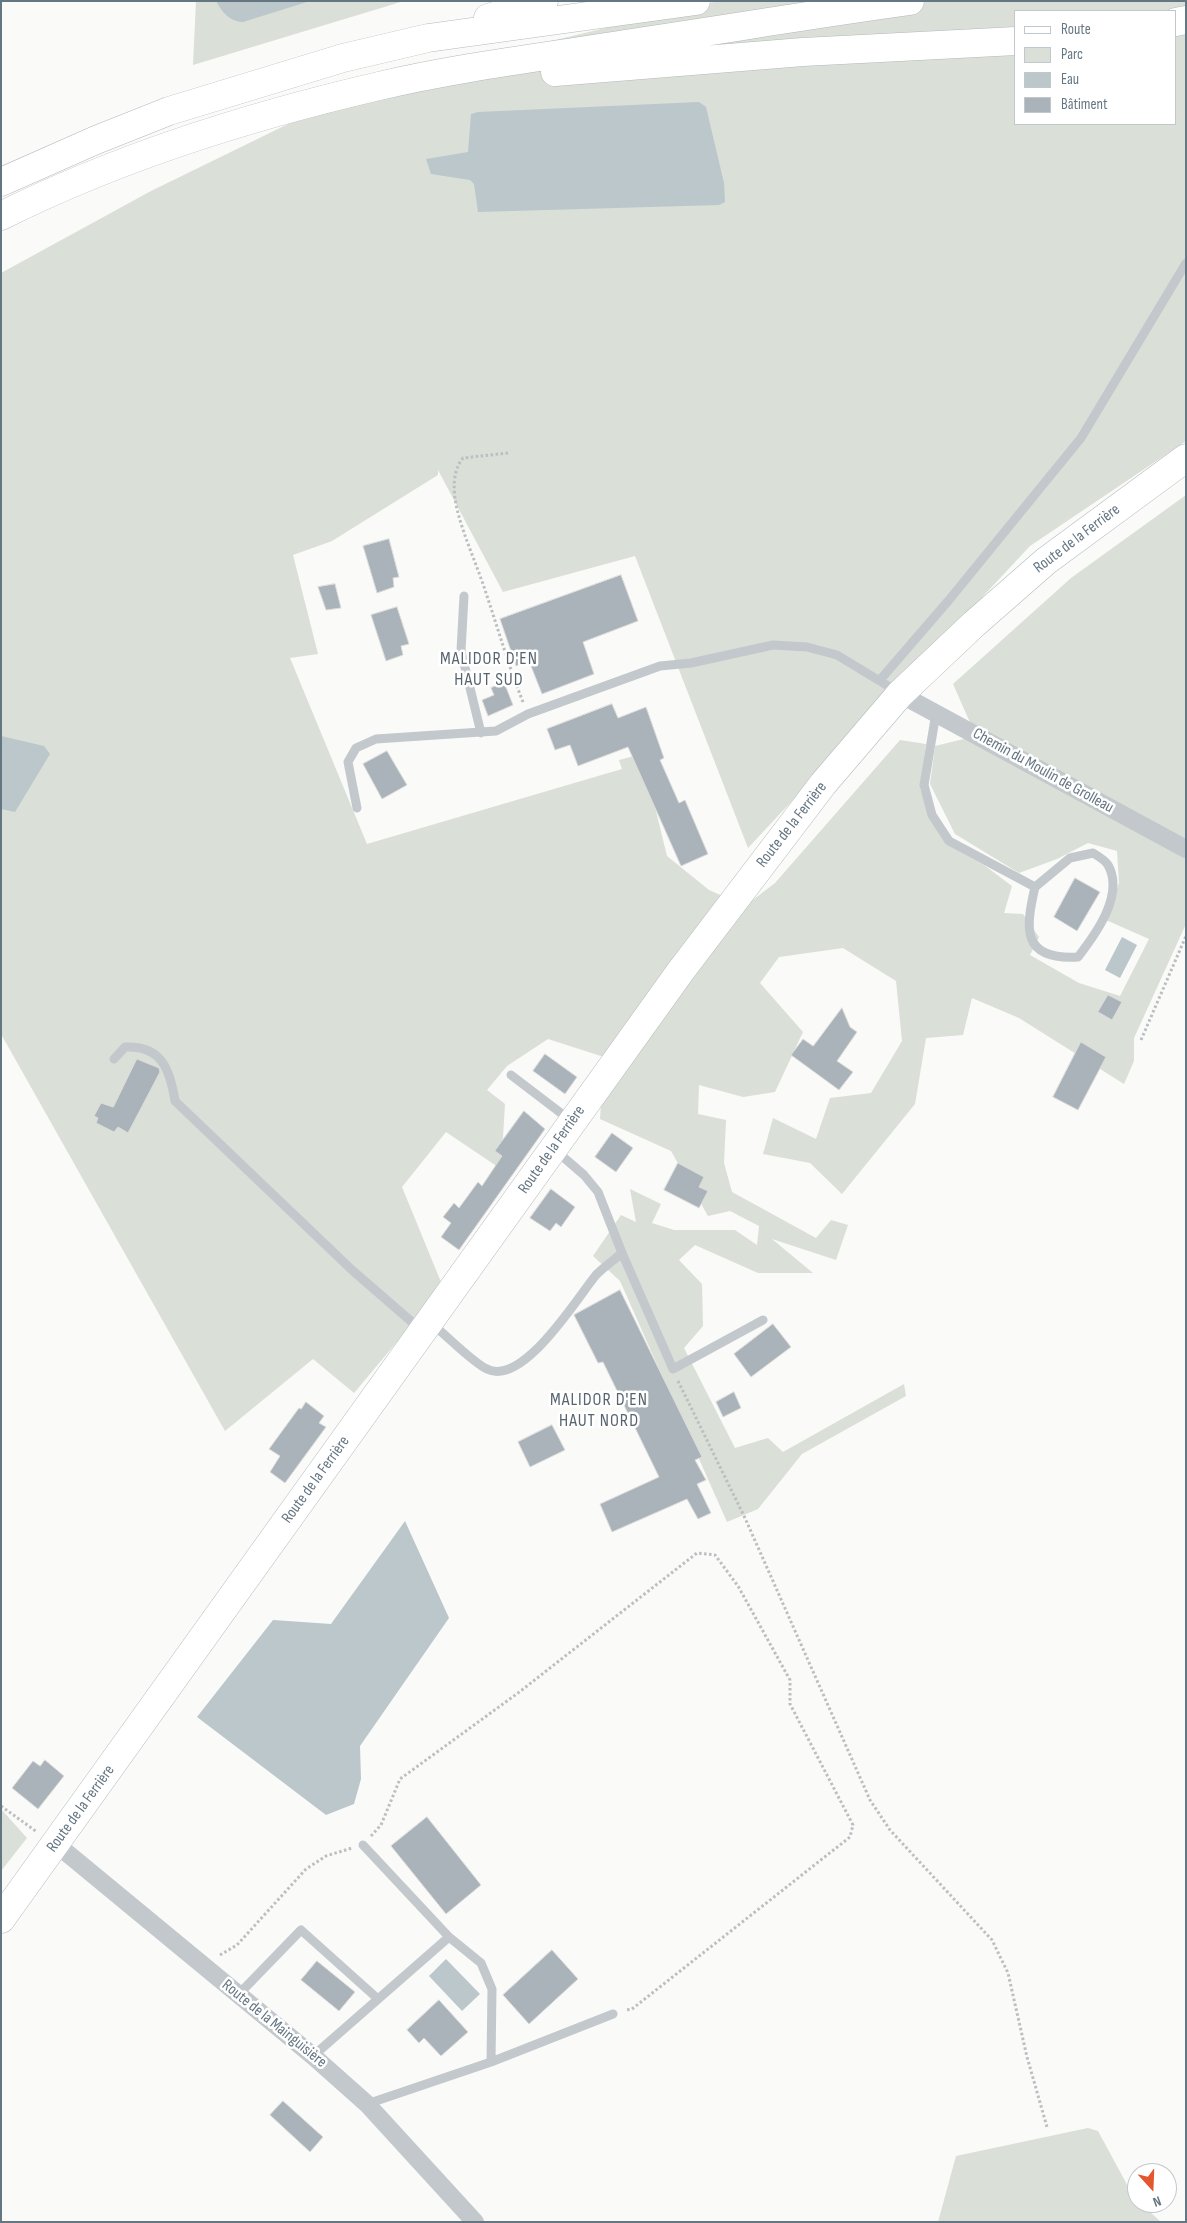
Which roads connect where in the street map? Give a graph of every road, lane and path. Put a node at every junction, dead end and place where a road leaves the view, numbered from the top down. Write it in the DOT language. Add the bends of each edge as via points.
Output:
graph roads {
  1 [pos="544,1"];
  2 [pos="696,1"];
  3 [pos="910,1"];
  4 [pos="428,38"];
  5 [pos="1014,41"];
  6 [pos="495,64"];
  7 [pos="1,182"];
  8 [pos="1,216"];
  9 [pos="1186,263"];
  10 [pos="508,453"];
  11 [pos="1186,458"];
  12 [pos="464,596"];
  13 [pos="890,687"];
  14 [pos="936,713"];
  15 [pos="528,714"];
  16 [pos="481,733"];
  17 [pos="358,808"];
  18 [pos="1186,850"];
  19 [pos="1035,887"];
  20 [pos="1186,936"];
  21 [pos="1141,1040"];
  22 [pos="114,1059"];
  23 [pos="511,1075"];
  24 [pos="572,1122"];
  25 [pos="553,1148"];
  26 [pos="622,1252"];
  27 [pos="763,1320"];
  28 [pos="426,1326"];
  29 [pos="673,1369"];
  30 [pos="1,1806"];
  31 [pos="363,1845"];
  32 [pos="54,1846"];
  33 [pos="1,1919"];
  34 [pos="450,1937"];
  35 [pos="202,1965"];
  36 [pos="238,1995"];
  37 [pos="378,1999"];
  38 [pos="613,2014"];
  39 [pos="313,2056"];
  40 [pos="491,2062"];
  41 [pos="368,2104"];
  42 [pos="1048,2127"];
  43 [pos="475,2222"];
  1 -- 4 [label="main road"];
  2 -- 4 [label="main road"];
  3 -- 6 [label="main road"];
  4 -- 7 [label="main road" via="343,58 169,111"];
  5 -- 6 [label="main road" via="802,52 542,73"];
  6 -- 8 [label="main road" via="381,85 260,116 113,166"];
  9 -- 13 [label="lane" via="1080,438 950,600"];
  10 -- 15 [label="path" via="463,458 456,466 454,484 457,508 506,660"];
  11 -- 13 [label="main road, Route de la Ferrière" via="1046,561 974,624"];
  12 -- 16 [label="lane" via="461,651"];
  13 -- 14 [label="street, Chemin du Moulin de Grolleau"];
  13 -- 15 [label="lane" via="837,655 807,647 773,645 691,663 660,666"];
  13 -- 24 [label="main road, Route de la Ferrière" via="800,815 680,972"];
  14 -- 18 [label="street, Chemin du Moulin de Grolleau"];
  14 -- 19 [label="lane" via="924,785 932,815 949,841"];
  15 -- 16 [label="lane" via="496,731"];
  16 -- 17 [label="lane" via="376,739 356,748 348,762"];
  19 -- 19 [label="lane" via="1070,858 1093,853 1107,864 1113,877 1111,901 1093,938 1078,958 1056,959 1042,952 1030,936 1028,917"];
  20 -- 21 [label="path"];
  22 -- 28 [label="lane" via="125,1047 140,1046 159,1057 171,1075 175,1101 352,1270"];
  23 -- 24 [label="lane"];
  24 -- 25 [label="main road, Route de la Ferrière"];
  25 -- 26 [label="lane" via="598,1192"];
  25 -- 28 [label="main road, Route de la Ferrière"];
  26 -- 28 [label="lane" via="598,1274 545,1342 519,1365 502,1371 487,1370"];
  26 -- 29 [label="lane"];
  27 -- 29 [label="lane"];
  28 -- 32 [label="main road, Route de la Ferrière"];
  29 -- 42 [label="path" via="745,1518 870,1800 890,1830 992,1940 1008,1973 1027,2057"];
  30 -- 32 [label="path"];
  31 -- 34 [label="lane"];
  31 -- 35 [label="path" via="326,1856 306,1869 237,1945"];
  31 -- 38 [label="path" via="381,1825 400,1779 518,1693 697,1552 715,1555 738,1586 790,1680 790,1704 853,1825 850,1837 632,2009"];
  32 -- 33 [label="main road, Route de la Ferrière"];
  32 -- 35 [label="street, Route de la Mainguisière" via="67,1853"];
  34 -- 37 [label="lane"];
  34 -- 40 [label="lane" via="481,1963 492,1989"];
  35 -- 36 [label="street, Route de la Mainguisière"];
  36 -- 37 [label="lane" via="301,1930"];
  36 -- 39 [label="street, Route de la Mainguisière"];
  37 -- 39 [label="lane"];
  38 -- 40 [label="lane"];
  39 -- 41 [label="street, Route de la Mainguisière"];
  40 -- 41 [label="lane"];
  41 -- 43 [label="street, Route de la Mainguisière"];
}
